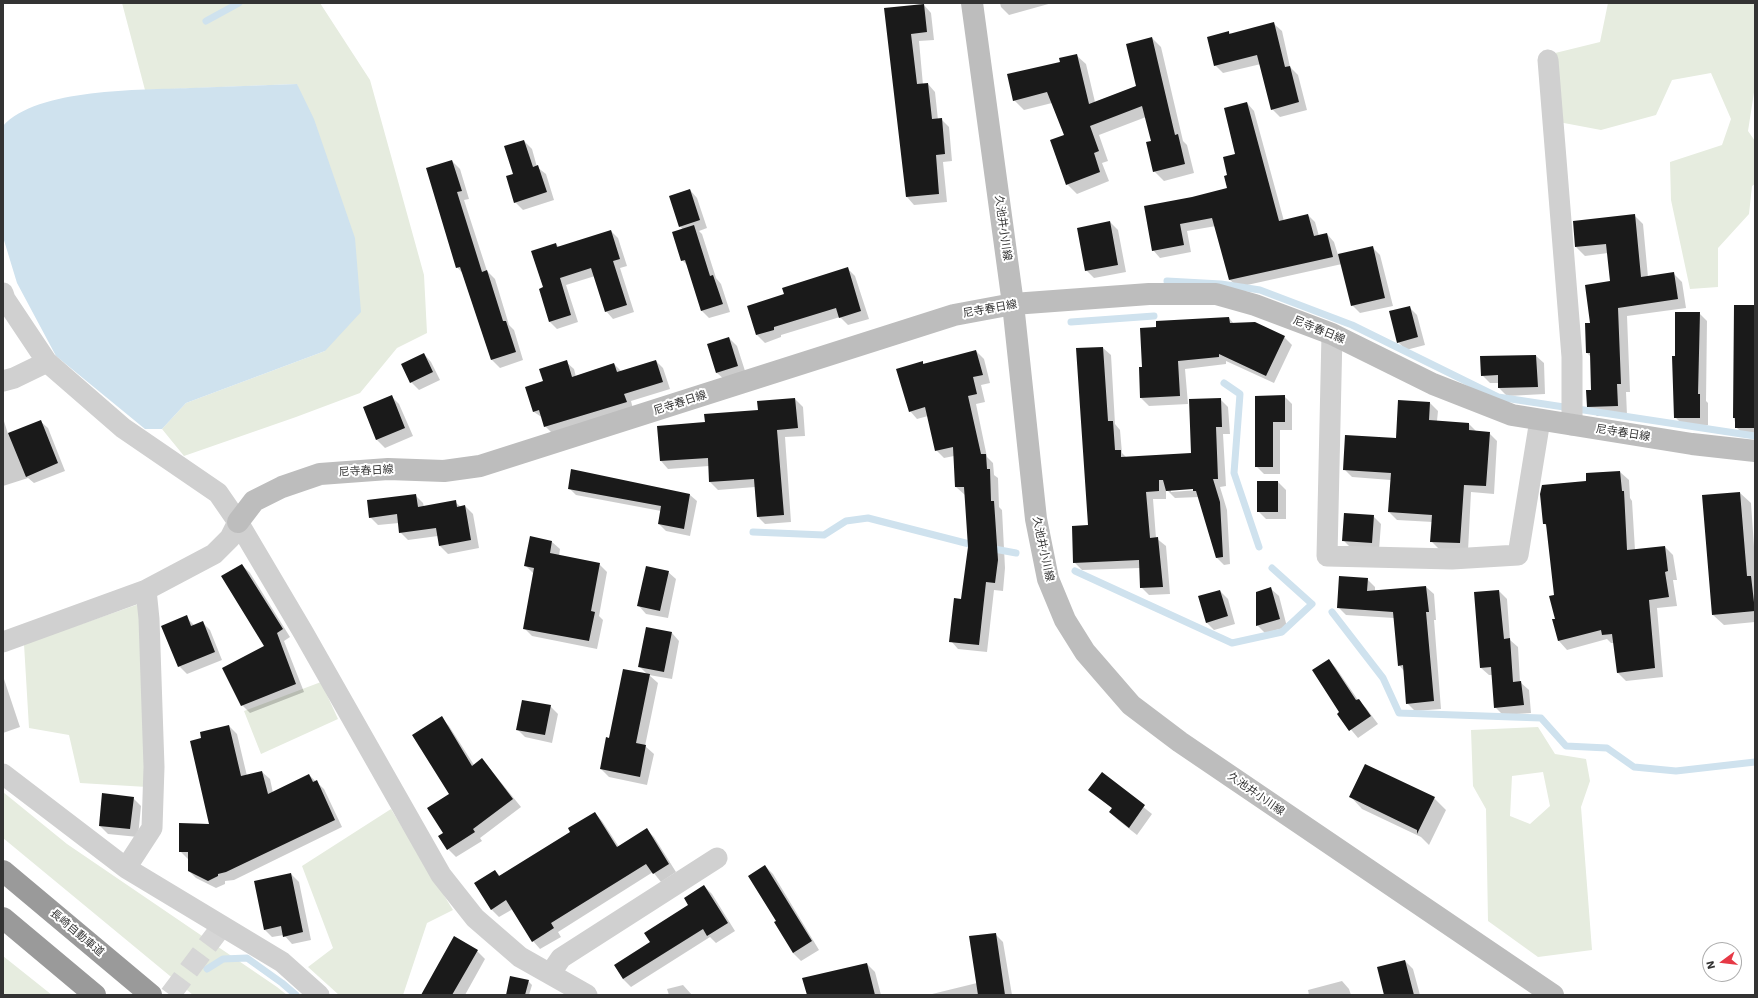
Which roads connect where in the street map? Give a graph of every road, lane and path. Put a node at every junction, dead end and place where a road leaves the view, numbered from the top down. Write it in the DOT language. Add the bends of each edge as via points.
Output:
graph roads {
  1 [pos="972,3"];
  2 [pos="1548,60"];
  3 [pos="3,293"];
  4 [pos="1013,304"];
  5 [pos="1332,334"];
  6 [pos="47,362"];
  7 [pos="3,382"];
  8 [pos="1540,420"];
  9 [pos="1572,425"];
  10 [pos="1755,451"];
  11 [pos="238,522"];
  12 [pos="146,590"];
  13 [pos="3,642"];
  14 [pos="3,774"];
  15 [pos="717,858"];
  16 [pos="126,868"];
  17 [pos="3,871"];
  18 [pos="3,918"];
  19 [pos="550,974"];
  20 [pos="95,995"];
  21 [pos="151,995"];
  22 [pos="319,995"];
  23 [pos="587,995"];
  24 [pos="1553,995"];
  1 -- 4 [label="street, 久池井小川線"];
  2 -- 9 [label="street" via="1572,357"];
  3 -- 6 [label="street"];
  4 -- 5 [label="street, 尼寺春日線" via="1149,294 1216,294 1255,305"];
  4 -- 11 [label="street, 尼寺春日線" via="954,315 480,466 444,471 388,469 320,474 282,487 254,501"];
  4 -- 24 [label="street, 久池井小川線" via="1036,519 1048,579 1065,620 1085,652 1130,705 1180,742"];
  5 -- 8 [label="street, 尼寺春日線" via="1433,384 1512,415"];
  5 -- 8 [label="street" via="1327,556 1452,559 1518,555"];
  6 -- 7 [label="street"];
  6 -- 11 [label="street" via="123,428 218,493"];
  8 -- 9 [label="street, 尼寺春日線"];
  9 -- 10 [label="street, 尼寺春日線"];
  11 -- 12 [label="street" via="230,538 214,554"];
  11 -- 19 [label="street" via="441,875 475,918 520,957"];
  12 -- 13 [label="street"];
  12 -- 16 [label="street" via="154,767 152,828"];
  14 -- 16 [label="street"];
  15 -- 19 [label="street" via="561,958"];
  16 -- 22 [label="street" via="282,962"];
  17 -- 21 [label="highway, 長崎自動車道"];
  18 -- 20 [label="highway"];
  19 -- 23 [label="street"];
}
